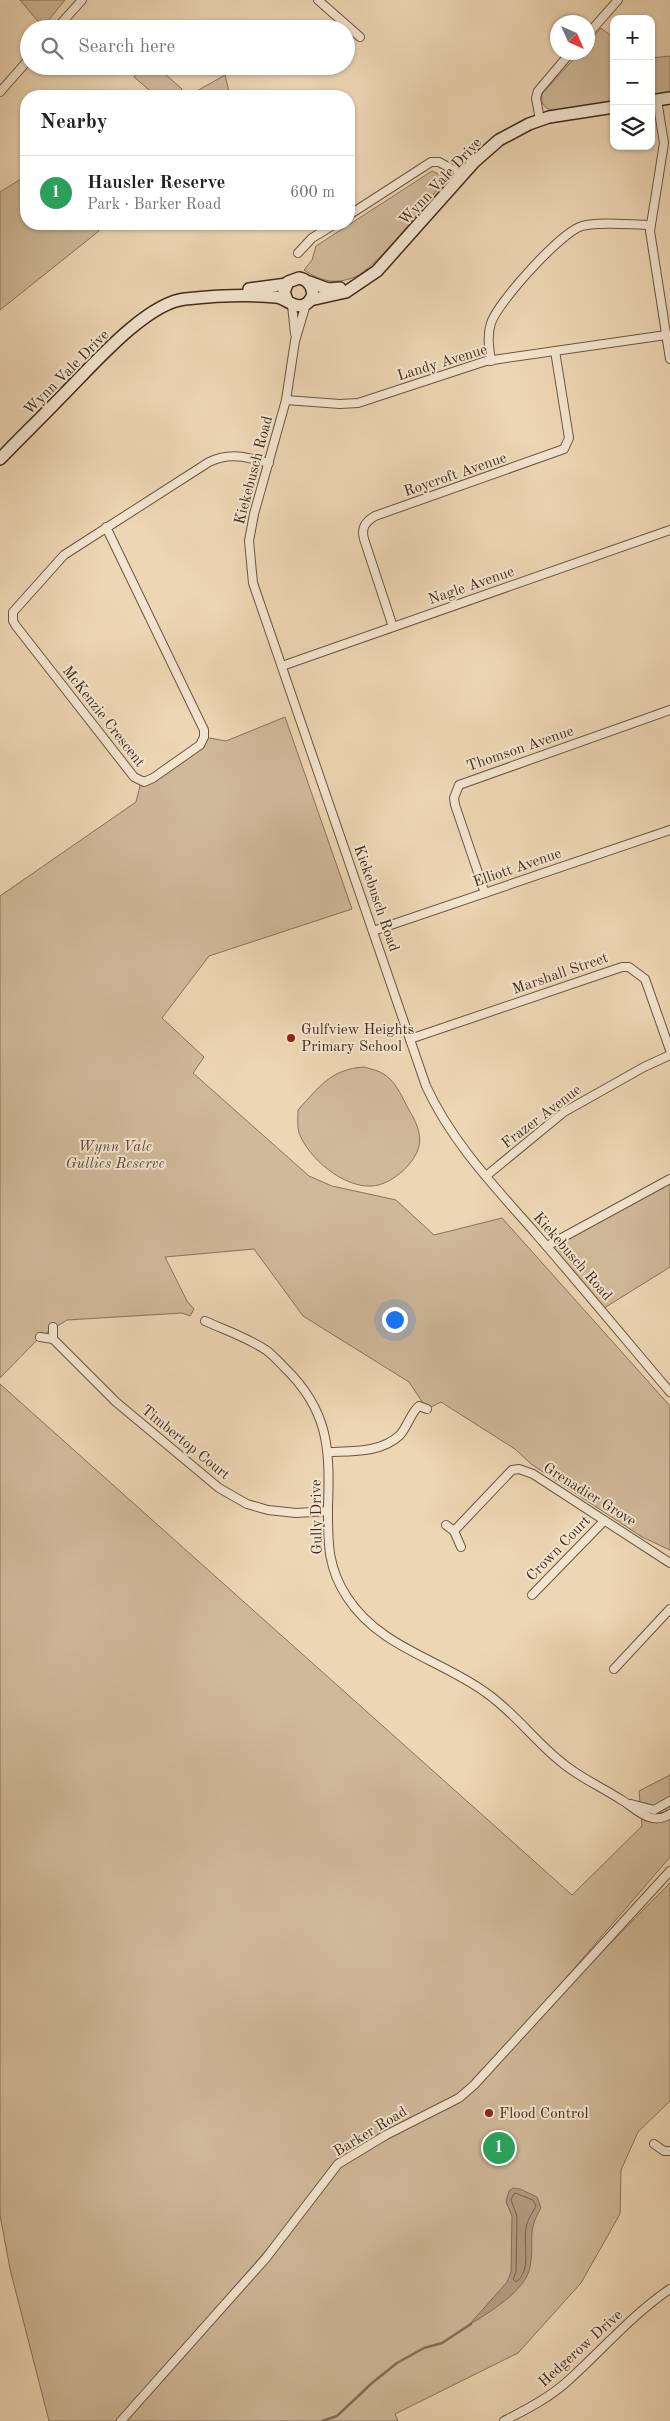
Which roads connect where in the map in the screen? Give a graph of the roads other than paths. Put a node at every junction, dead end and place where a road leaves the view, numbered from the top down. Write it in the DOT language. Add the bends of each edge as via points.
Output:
graph roads {
  1 [pos="82,0"];
  2 [pos="318,0"];
  3 [pos="618,0"];
  4 [pos="64,20"];
  5 [pos="341,20"];
  6 [pos="595,26"];
  7 [pos="355,33"];
  8 [pos="360,37"];
  9 [pos="564,60"];
  10 [pos="20,70"];
  11 [pos="0,92"];
  12 [pos="670,98"];
  13 [pos="655,101"];
  14 [pos="655,104"];
  15 [pos="610,108"];
  16 [pos="540,120"];
  17 [pos="667,140"];
  18 [pos="463,174"];
  19 [pos="355,211"];
  20 [pos="651,225"];
  21 [pos="325,230"];
  22 [pos="298,254"];
  23 [pos="308,282"];
  24 [pos="287,284"];
  25 [pos="359,284"];
  26 [pos="308,302"];
  27 [pos="290,303"];
  28 [pos="131,328"];
  29 [pos="666,335"];
  30 [pos="295,341"];
  31 [pos="555,351"];
  32 [pos="670,359"];
  33 [pos="491,361"];
  34 [pos="286,400"];
  35 [pos="0,459"];
  36 [pos="269,463"];
  37 [pos="106,527"];
  38 [pos="670,530"];
  39 [pos="393,627"];
  40 [pos="282,666"];
  41 [pos="670,710"];
  42 [pos="670,830"];
  43 [pos="484,893"];
  44 [pos="373,931"];
  45 [pos="410,1039"];
  46 [pos="670,1050"];
  47 [pos="670,1055"];
  48 [pos="486,1176"];
  49 [pos="670,1179"];
  50 [pos="547,1246"];
  51 [pos="205,1321"];
  52 [pos="53,1327"];
  53 [pos="40,1337"];
  54 [pos="52,1339"];
  55 [pos="670,1392"];
  56 [pos="427,1409"];
  57 [pos="329,1452"];
  58 [pos="328,1511"];
  59 [pos="604,1520"];
  60 [pos="446,1524"];
  61 [pos="454,1531"];
  62 [pos="460,1547"];
  63 [pos="670,1563"];
  64 [pos="532,1595"];
  65 [pos="670,1609"];
  66 [pos="614,1669"];
  67 [pos="670,1801"];
  68 [pos="627,1803"];
  69 [pos="670,1814"];
  70 [pos="670,1871"];
  71 [pos="670,1879"];
  72 [pos="635,1912"];
  73 [pos="654,2144"];
  74 [pos="670,2151"];
  75 [pos="670,2288"];
  76 [pos="121,2421"];
  77 [pos="504,2421"];
  1 -- 4 [label="street"];
  2 -- 5 [label="street"];
  3 -- 6 [label="street"];
  7 -- 8 [label="street"];
  9 -- 16 [label="street" via="538,91"];
  10 -- 11 [label="street"];
  12 -- 13 [label="main road"];
  14 -- 17 [label="street"];
  15 -- 16 [label="main road, Wynn Vale Drive"];
  16 -- 18 [label="main road, Wynn Vale Drive" via="499,140"];
  17 -- 20 [label="street"];
  18 -- 19 [label="street" via="439,162 431,162"];
  18 -- 25 [label="main road, Wynn Vale Drive" via="382,267"];
  20 -- 29 [label="street"];
  20 -- 33 [label="street" via="583,226 561,238 495,314 488,336"];
  21 -- 22 [label="street" via="312,238"];
  23 -- 24 [label="main road" via="298,278"];
  23 -- 25 [label="main road, Wynn Vale Drive" via="328,289"];
  23 -- 26 [label="main road" via="312,292"];
  24 -- 27 [label="main road" via="284,292"];
  24 -- 28 [label="main road, Wynn Vale Drive" via="260,289 177,293 142,313"];
  25 -- 26 [label="main road, Wynn Vale Drive" via="339,295"];
  26 -- 27 [label="main road"];
  26 -- 30 [label="street, Kiekebusch Road"];
  27 -- 28 [label="main road, Wynn Vale Drive" via="278,297 260,296 182,299 160,307"];
  27 -- 30 [label="street, Kiekebusch Road"];
  28 -- 35 [label="main road, Wynn Vale Drive"];
  29 -- 31 [label="street, Landy Avenue"];
  29 -- 32 [label="street"];
  30 -- 34 [label="street, Kiekebusch Road"];
  31 -- 33 [label="street, Landy Avenue"];
  31 -- 39 [label="street, Roycroft Avenue" via="568,438 564,449 367,520 364,540"];
  33 -- 34 [label="street, Landy Avenue" via="358,403"];
  34 -- 36 [label="street, Kiekebusch Road"];
  36 -- 37 [label="street, McKenzie Crescent" via="237,455 221,456"];
  36 -- 40 [label="street, Kiekebusch Road" via="254,514 249,560 253,583"];
  37 -- 37 [label="street, McKenzie Crescent" via="64,554 16,607 12,616 16,626 94,728 134,778 144,782 200,745 204,730"];
  38 -- 39 [label="street, Nagle Avenue"];
  39 -- 40 [label="street, Nagle Avenue"];
  40 -- 44 [label="street, Kiekebusch Road"];
  41 -- 43 [label="street, Thomson Avenue" via="459,785 455,805"];
  42 -- 43 [label="street, Elliott Avenue"];
  43 -- 44 [label="street, Elliott Avenue"];
  44 -- 45 [label="street, Kiekebusch Road"];
  45 -- 46 [label="street, Marshall Street" via="630,967 644,979"];
  45 -- 48 [label="street, Kiekebusch Road" via="436,1108"];
  47 -- 48 [label="street, Frazer Avenue" via="564,1112"];
  48 -- 50 [label="street, Kiekebusch Road"];
  49 -- 50 [label="street"];
  50 -- 55 [label="street, Kiekebusch Road"];
  51 -- 57 [label="street, Gully Drive" via="267,1350 294,1377 323,1423"];
  52 -- 54 [label="street"];
  53 -- 54 [label="street"];
  54 -- 58 [label="street, Timbertop Court" via="116,1402 219,1488 247,1504 268,1510 296,1513"];
  56 -- 57 [label="street" via="416,1408 399,1435 385,1445 368,1450"];
  57 -- 58 [label="street, Gully Drive"];
  58 -- 68 [label="street, Gully Drive" via="327,1540 337,1579 348,1599 382,1634 402,1648 463,1676 491,1696 574,1772"];
  59 -- 61 [label="street, Grenadier Grove" via="533,1474 519,1469 512,1470"];
  59 -- 63 [label="street, Grenadier Grove"];
  59 -- 64 [label="street, Crown Court"];
  60 -- 61 [label="street"];
  61 -- 62 [label="street"];
  65 -- 66 [label="street"];
  67 -- 68 [label="street, Gully Drive" via="654,1810"];
  68 -- 69 [label="street, Gully Drive" via="647,1818"];
  70 -- 72 [label="street, Barker Road"];
  71 -- 72 [label="street, Barker Road"];
  72 -- 76 [label="street, Barker Road" via="459,2098 338,2164 266,2258"];
  73 -- 74 [label="street"];
  75 -- 77 [label="street, Hedgerow Drive" via="606,2342 571,2379 542,2401"];
}
